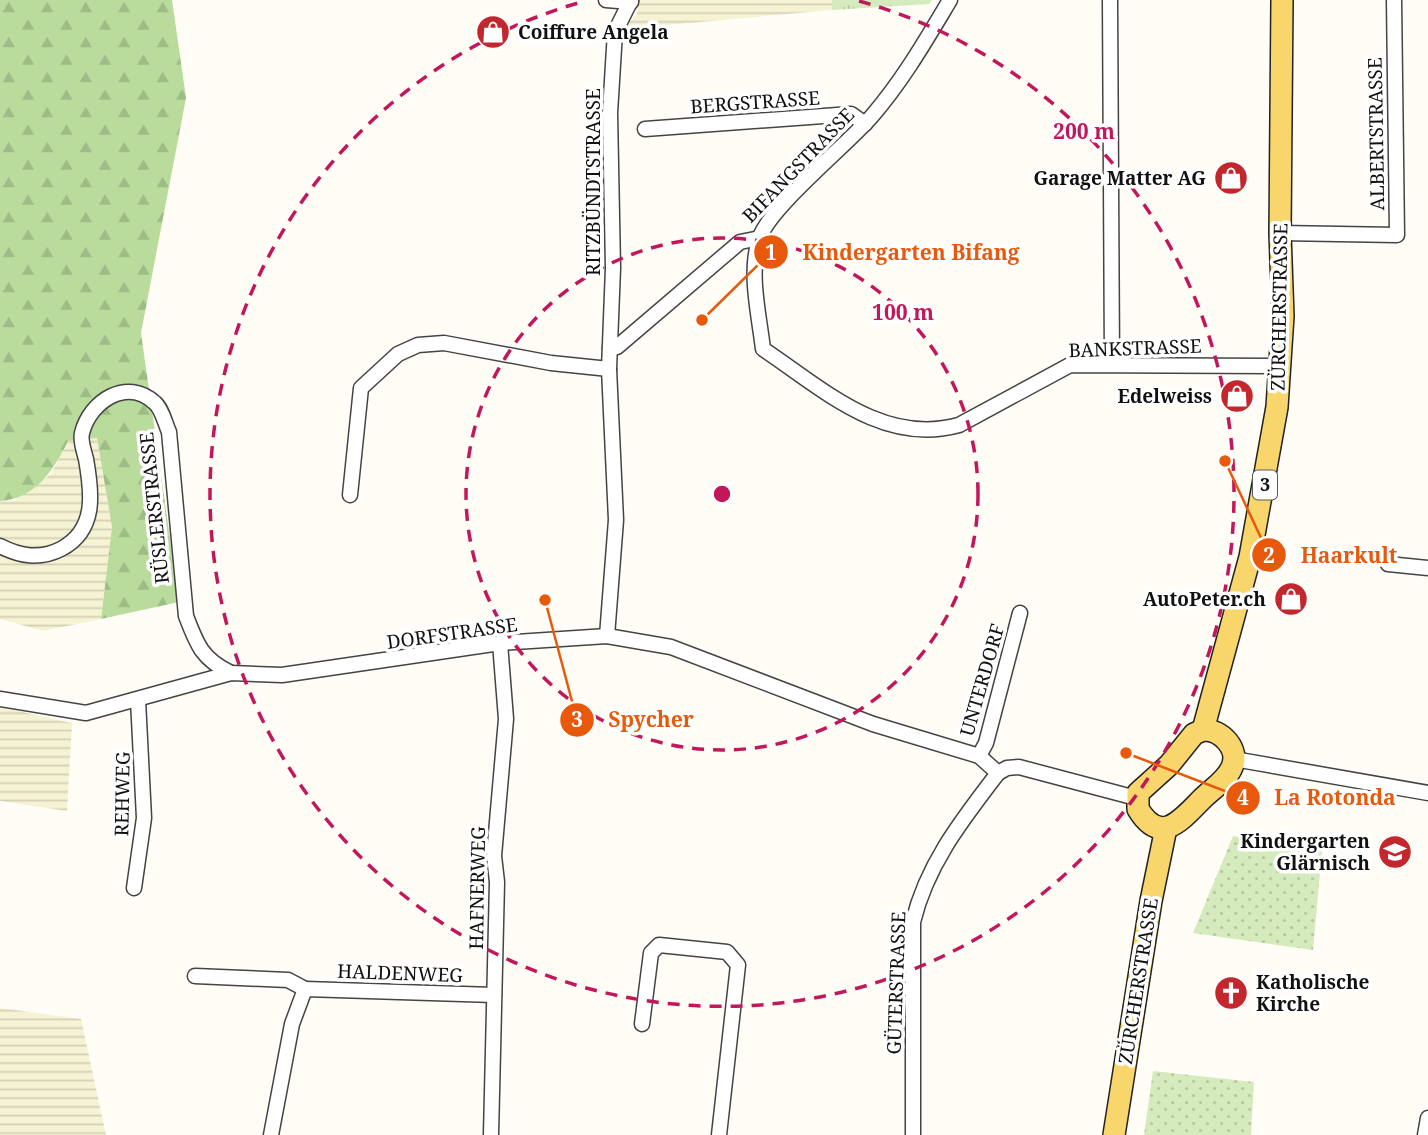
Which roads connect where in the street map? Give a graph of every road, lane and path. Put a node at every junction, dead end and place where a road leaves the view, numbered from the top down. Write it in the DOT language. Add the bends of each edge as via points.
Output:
graph roads {
  1 [pos="606,0"];
  2 [pos="950,0"];
  3 [pos="1110,0"];
  4 [pos="1282,0"];
  5 [pos="1394,0"];
  6 [pos="631,1"];
  7 [pos="865,124"];
  8 [pos="645,130"];
  9 [pos="1280,233"];
  10 [pos="760,237"];
  11 [pos="610,348"];
  12 [pos="1112,363"];
  13 [pos="1280,366"];
  14 [pos="609,369"];
  15 [pos="351,495"];
  16 [pos="0,546"];
  17 [pos="1388,564"];
  18 [pos="1428,568"];
  19 [pos="1020,613"];
  20 [pos="607,636"];
  21 [pos="500,643"];
  22 [pos="231,673"];
  23 [pos="0,699"];
  24 [pos="138,700"];
  25 [pos="1203,730"];
  26 [pos="979,756"];
  27 [pos="1234,759"];
  28 [pos="998,773"];
  29 [pos="1428,793"];
  30 [pos="1136,798"];
  31 [pos="1166,828"];
  32 [pos="134,888"];
  33 [pos="195,976"];
  34 [pos="305,989"];
  35 [pos="494,995"];
  36 [pos="642,1024"];
  37 [pos="1428,1118"];
  38 [pos="271,1135"];
  39 [pos="491,1135"];
  40 [pos="719,1135"];
  41 [pos="913,1135"];
  42 [pos="1114,1135"];
  43 [pos="1425,1135"];
  1 -- 6 [label="street"];
  2 -- 7 [label="street, BIFANGSTRASSE" via="903,77"];
  3 -- 12 [label="street"];
  4 -- 9 [label="main road, ZÜRCHERSTRASSE / 3"];
  5 -- 9 [label="street, ALBERTSTRASSE" via="1397,235"];
  6 -- 11 [label="street, RITZBÜNDTSTRASSE" via="615,32 610,113"];
  7 -- 8 [label="street, BERGSTRASSE" via="851,114"];
  7 -- 10 [label="street, BIFANGSTRASSE" via="777,211"];
  9 -- 13 [label="main road, ZÜRCHERSTRASSE / 3"];
  10 -- 11 [label="street, BIFANGSTRASSE" via="740,242 617,347"];
  10 -- 12 [label="street, BANKSTRASSE" via="756,293 763,349 860,414 887,425 939,430 959,425 1070,365"];
  11 -- 14 [label="street, RITZBÜNDTSTRASSE"];
  12 -- 13 [label="street, BANKSTRASSE"];
  13 -- 25 [label="main road, ZÜRCHERSTRASSE / 3" via="1260,508"];
  14 -- 15 [label="street" via="444,343 418,345 398,354 361,387"];
  14 -- 20 [label="street" via="616,520"];
  16 -- 22 [label="street, RÜSLERSTRASSE" via="21,557 52,553 69,544 91,511 92,492 81,436 87,416 108,396 144,394 158,405 169,432 186,616 197,644 212,664"];
  17 -- 18 [label="street"];
  19 -- 26 [label="street, UNTERDORF"];
  20 -- 21 [label="street, DORFSTRASSE"];
  20 -- 26 [label="street, DORFSTRASSE" via="671,647 873,724"];
  21 -- 22 [label="street, DORFSTRASSE" via="282,675"];
  21 -- 35 [label="street, HAFNERWEG" via="506,719 494,856"];
  22 -- 24 [label="street, DORFSTRASSE"];
  23 -- 24 [label="street, DORFSTRASSE" via="86,713"];
  24 -- 32 [label="street, REHWEG" via="144,818"];
  25 -- 27 [label="main road" via="1219,734 1231,747"];
  25 -- 30 [label="main road" via="1187,741"];
  26 -- 28 [label="street, DORFSTRASSE"];
  27 -- 29 [label="street"];
  27 -- 31 [label="main road" via="1226,776 1181,822"];
  28 -- 30 [label="street" via="1019,767"];
  28 -- 41 [label="street, GÜTERSTRASSE" via="934,863 913,922"];
  30 -- 31 [label="main road" via="1142,816"];
  31 -- 42 [label="main road, ZÜRCHERSTRASSE" via="1150,901"];
  33 -- 34 [label="street, HALDENWEG" via="288,980"];
  34 -- 35 [label="street, HALDENWEG"];
  34 -- 38 [label="street" via="292,1024"];
  35 -- 39 [label="street, HAFNERWEG"];
  36 -- 40 [label="street" via="651,953 659,945 727,952 738,965"];
  37 -- 43 [label="street"];
}
